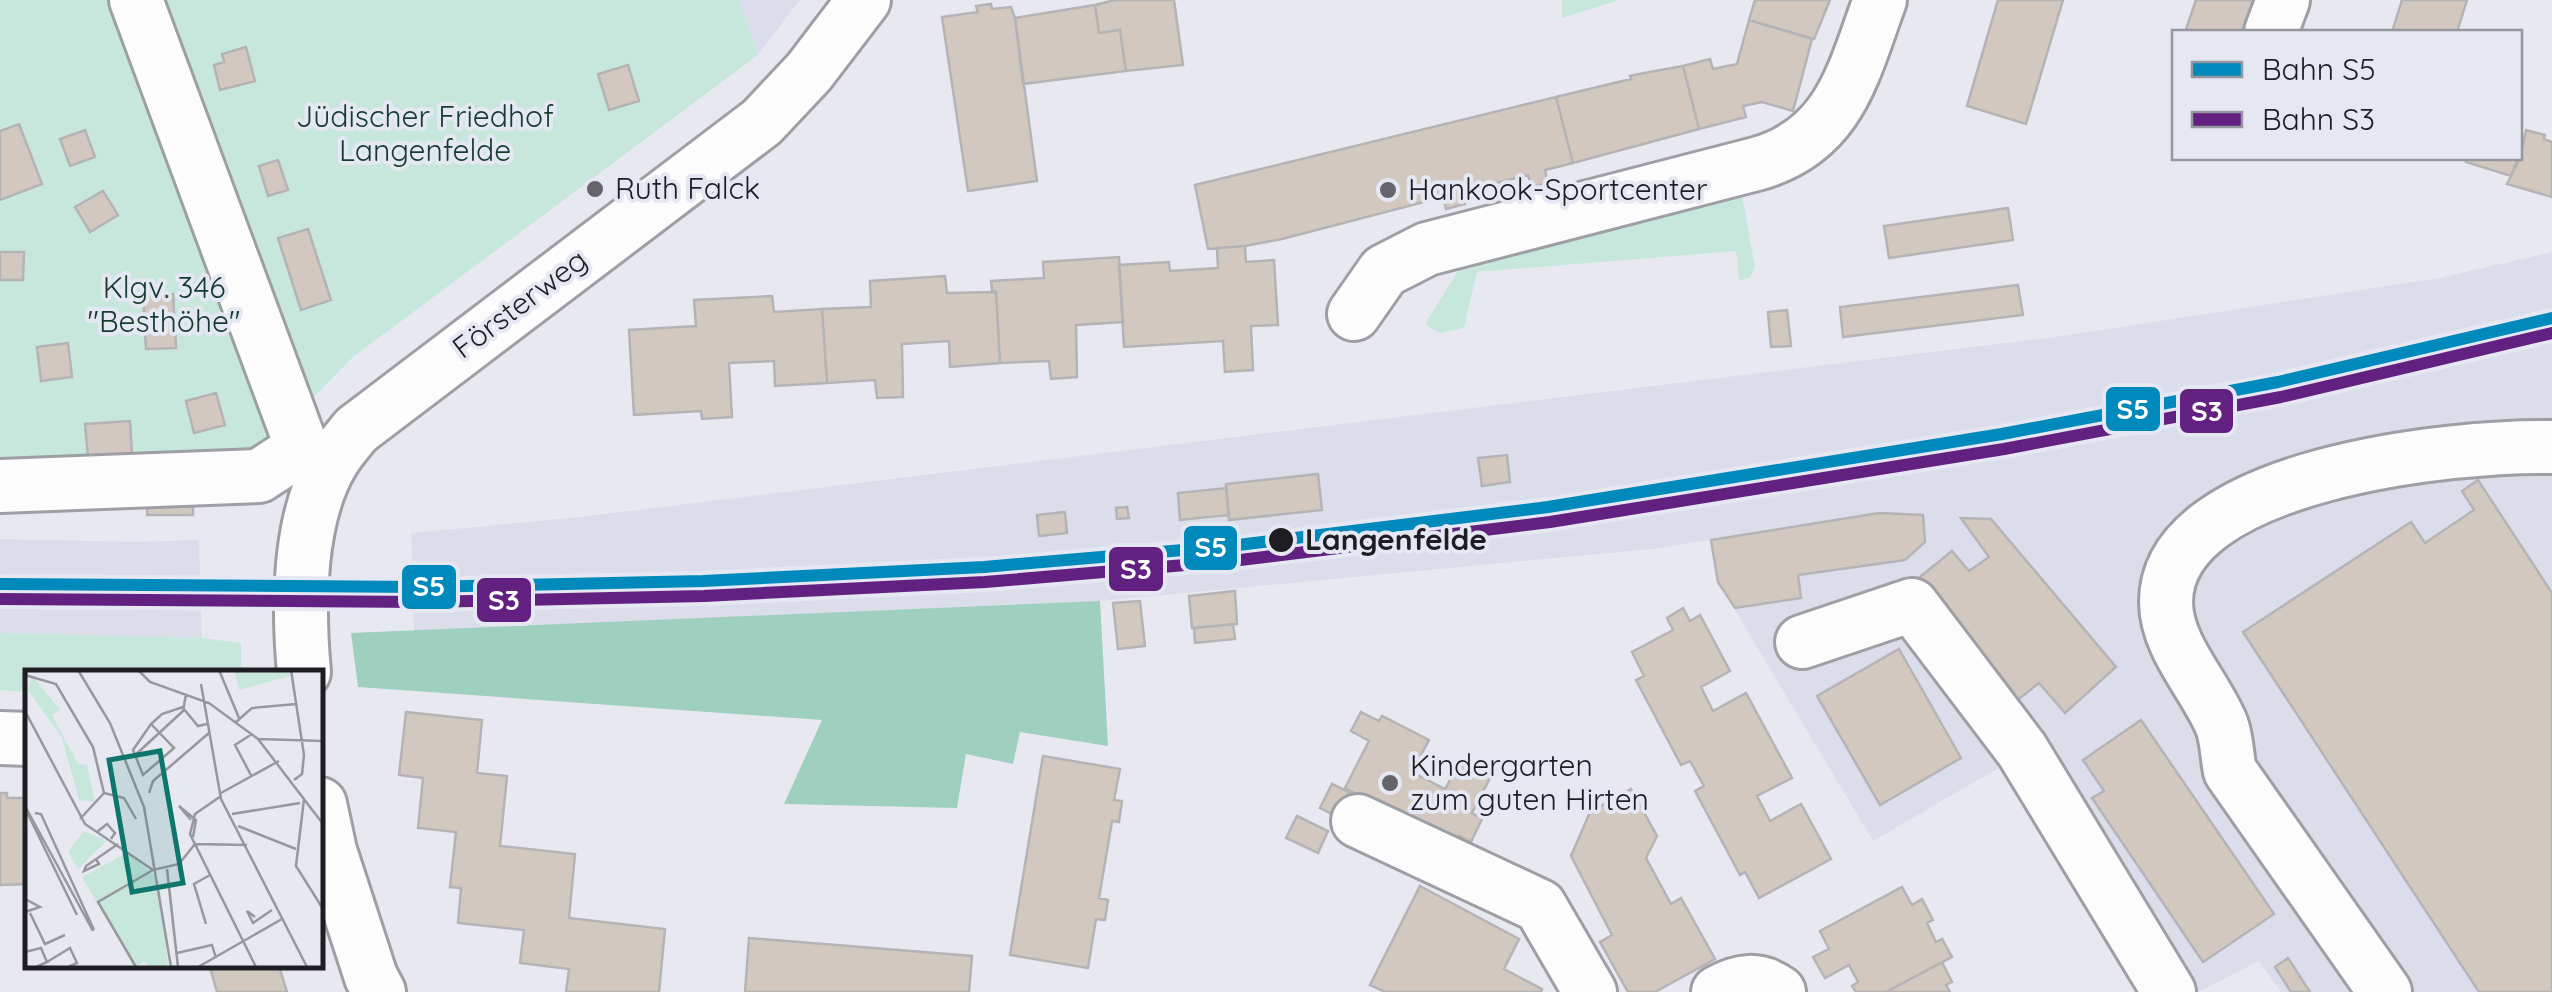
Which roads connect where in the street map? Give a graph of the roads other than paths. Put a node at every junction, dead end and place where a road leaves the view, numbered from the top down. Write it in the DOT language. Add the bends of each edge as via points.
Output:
graph roads {
  1 [pos="136,0"];
  2 [pos="864,0"];
  3 [pos="1880,0"];
  4 [pos="2283,0"];
  5 [pos="2272,30"];
  6 [pos="1354,314"];
  7 [pos="316,456"];
  8 [pos="2543,460"];
  9 [pos="0,486"];
  10 [pos="1802,642"];
  11 [pos="304,670"];
  12 [pos="0,738"];
  13 [pos="25,739"];
  14 [pos="322,813"];
  15 [pos="1358,821"];
  16 [pos="378,992"];
  17 [pos="1590,992"];
  18 [pos="1718,992"];
  19 [pos="1779,992"];
  20 [pos="2169,992"];
  21 [pos="2386,992"];
  1 -- 7 [label="street"];
  2 -- 7 [label="street, Försterweg" via="762,122"];
  3 -- 6 [label="street" via="1846,90 1802,145 1780,158 1427,249 1384,271"];
  4 -- 5 [label="street"];
  7 -- 9 [label="street" via="259,476"];
  7 -- 11 [label="street, Försterweg" via="301,584"];
  8 -- 21 [label="street" via="2412,456 2281,488 2198,534 2168,580 2172,631 2222,728 2230,771"];
  10 -- 20 [label="street" via="1912,606 2022,750"];
  12 -- 13 [label="street"];
  14 -- 16 [label="street"];
  15 -- 17 [label="street" via="1540,906"];
  18 -- 19 [label="street" via="1746,980"];
}
